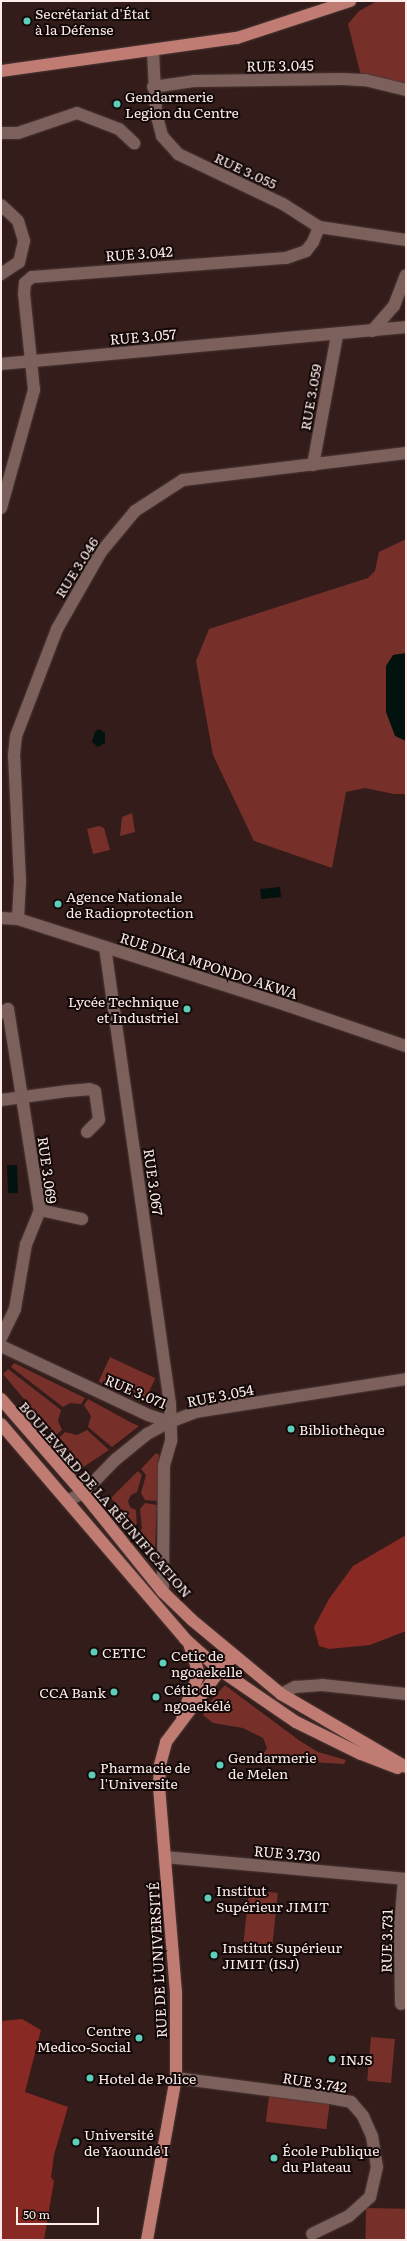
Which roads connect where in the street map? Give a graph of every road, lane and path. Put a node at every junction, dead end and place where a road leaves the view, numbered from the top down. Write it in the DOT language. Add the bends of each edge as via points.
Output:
graph roads {
  1 [pos="348,2"];
  2 [pos="153,51"];
  3 [pos="1,71"];
  4 [pos="153,87"];
  5 [pos="406,90"];
  6 [pos="1,133"];
  7 [pos="134,143"];
  8 [pos="1,205"];
  9 [pos="319,227"];
  10 [pos="406,240"];
  11 [pos="1,274"];
  12 [pos="406,274"];
  13 [pos="406,327"];
  14 [pos="372,331"];
  15 [pos="337,335"];
  16 [pos="33,361"];
  17 [pos="1,364"];
  18 [pos="406,453"];
  19 [pos="313,464"];
  20 [pos="1,508"];
  21 [pos="1,918"];
  22 [pos="18,919"];
  23 [pos="105,947"];
  24 [pos="1,1013"];
  25 [pos="406,1046"];
  26 [pos="22,1098"];
  27 [pos="2,1100"];
  28 [pos="87,1132"];
  29 [pos="40,1210"];
  30 [pos="82,1219"];
  31 [pos="1,1338"];
  32 [pos="1,1346"];
  33 [pos="406,1379"];
  34 [pos="1,1399"];
  35 [pos="170,1422"];
  36 [pos="1,1424"];
  37 [pos="83,1493"];
  38 [pos="67,1501"];
  39 [pos="163,1592"];
  40 [pos="186,1639"];
  41 [pos="234,1656"];
  42 [pos="220,1670"];
  43 [pos="281,1694"];
  44 [pos="406,1694"];
  45 [pos="176,1729"];
  46 [pos="406,1767"];
  47 [pos="406,1772"];
  48 [pos="165,1857"];
  49 [pos="405,1879"];
  50 [pos="402,2004"];
  51 [pos="176,2078"];
  52 [pos="312,2234"];
  53 [pos="147,2240"];
  1 -- 2 [label="main road" via="237,38"];
  2 -- 3 [label="main road"];
  2 -- 4 [label="street, RUE 3.055"];
  4 -- 5 [label="street, RUE 3.045" via="194,81 343,79 365,80"];
  4 -- 9 [label="street, RUE 3.055" via="162,136 178,154 283,204"];
  6 -- 7 [label="street" via="18,133 77,113 119,129"];
  8 -- 11 [label="street" via="18,221 24,241 19,262"];
  9 -- 10 [label="street, RUE 3.055"];
  9 -- 16 [label="street, RUE 3.042" via="306,251 286,258 32,277 25,283 24,294"];
  12 -- 14 [label="street" via="394,306"];
  13 -- 14 [label="street, RUE 3.057"];
  14 -- 15 [label="street, RUE 3.057"];
  15 -- 16 [label="street, RUE 3.057"];
  15 -- 19 [label="street, RUE 3.059"];
  16 -- 17 [label="street, RUE 3.057"];
  16 -- 20 [label="street" via="33,399"];
  18 -- 19 [label="street, RUE 3.046"];
  19 -- 22 [label="street, RUE 3.046" via="183,480 135,511 101,552 57,630 16,736 14,755 20,881"];
  21 -- 22 [label="street, RUE DIKA MPONDO AKWA"];
  22 -- 23 [label="street, RUE DIKA MPONDO AKWA"];
  23 -- 25 [label="street, RUE DIKA MPONDO AKWA"];
  23 -- 35 [label="street, RUE 3.067" via="170,1404"];
  24 -- 26 [label="street, RUE 3.069" via="8,1009"];
  26 -- 27 [label="street"];
  26 -- 28 [label="street" via="68,1091 95,1091 99,1120"];
  26 -- 29 [label="street, RUE 3.069"];
  29 -- 30 [label="street"];
  29 -- 31 [label="street, RUE 3.069" via="26,1244 15,1309"];
  32 -- 35 [label="street, RUE 3.071" via="148,1415"];
  33 -- 35 [label="street, RUE 3.054" via="196,1412"];
  34 -- 37 [label="main road, BOULEVARD DE LA RÉUNIFICATION"];
  35 -- 37 [label="street, RUE 3.054" via="147,1434 122,1454"];
  35 -- 39 [label="street, RUE 3.071" via="171,1441 164,1466"];
  36 -- 38 [label="main road"];
  37 -- 38 [label="street, RUE 3.054"];
  37 -- 39 [label="main road, BOULEVARD DE LA RÉUNIFICATION"];
  38 -- 40 [label="main road"];
  39 -- 41 [label="main road, BOULEVARD DE LA RÉUNIFICATION"];
  40 -- 42 [label="main road"];
  40 -- 45 [label="main road, RUE DE L'UNIVERSITÉ" via="199,1674"];
  41 -- 42 [label="main road, RUE DE L'UNIVERSITÉ"];
  41 -- 43 [label="main road, BOULEVARD DE LA RÉUNIFICATION"];
  42 -- 45 [label="main road, RUE DE L'UNIVERSITÉ"];
  42 -- 47 [label="main road" via="296,1722 361,1754"];
  43 -- 44 [label="street" via="294,1687 322,1684"];
  43 -- 46 [label="main road, BOULEVARD DE LA RÉUNIFICATION"];
  45 -- 48 [label="main road, RUE DE L'UNIVERSITÉ" via="166,1742 160,1765"];
  48 -- 49 [label="street, RUE 3.730"];
  48 -- 51 [label="main road, RUE DE L'UNIVERSITÉ" via="176,1994"];
  49 -- 50 [label="street, RUE 3.731" via="400,1927"];
  51 -- 52 [label="street, RUE 3.742" via="351,2102 364,2116 372,2136 377,2167 370,2197 349,2216"];
  51 -- 53 [label="main road, RUE DE L'UNIVERSITÉ"];
}
